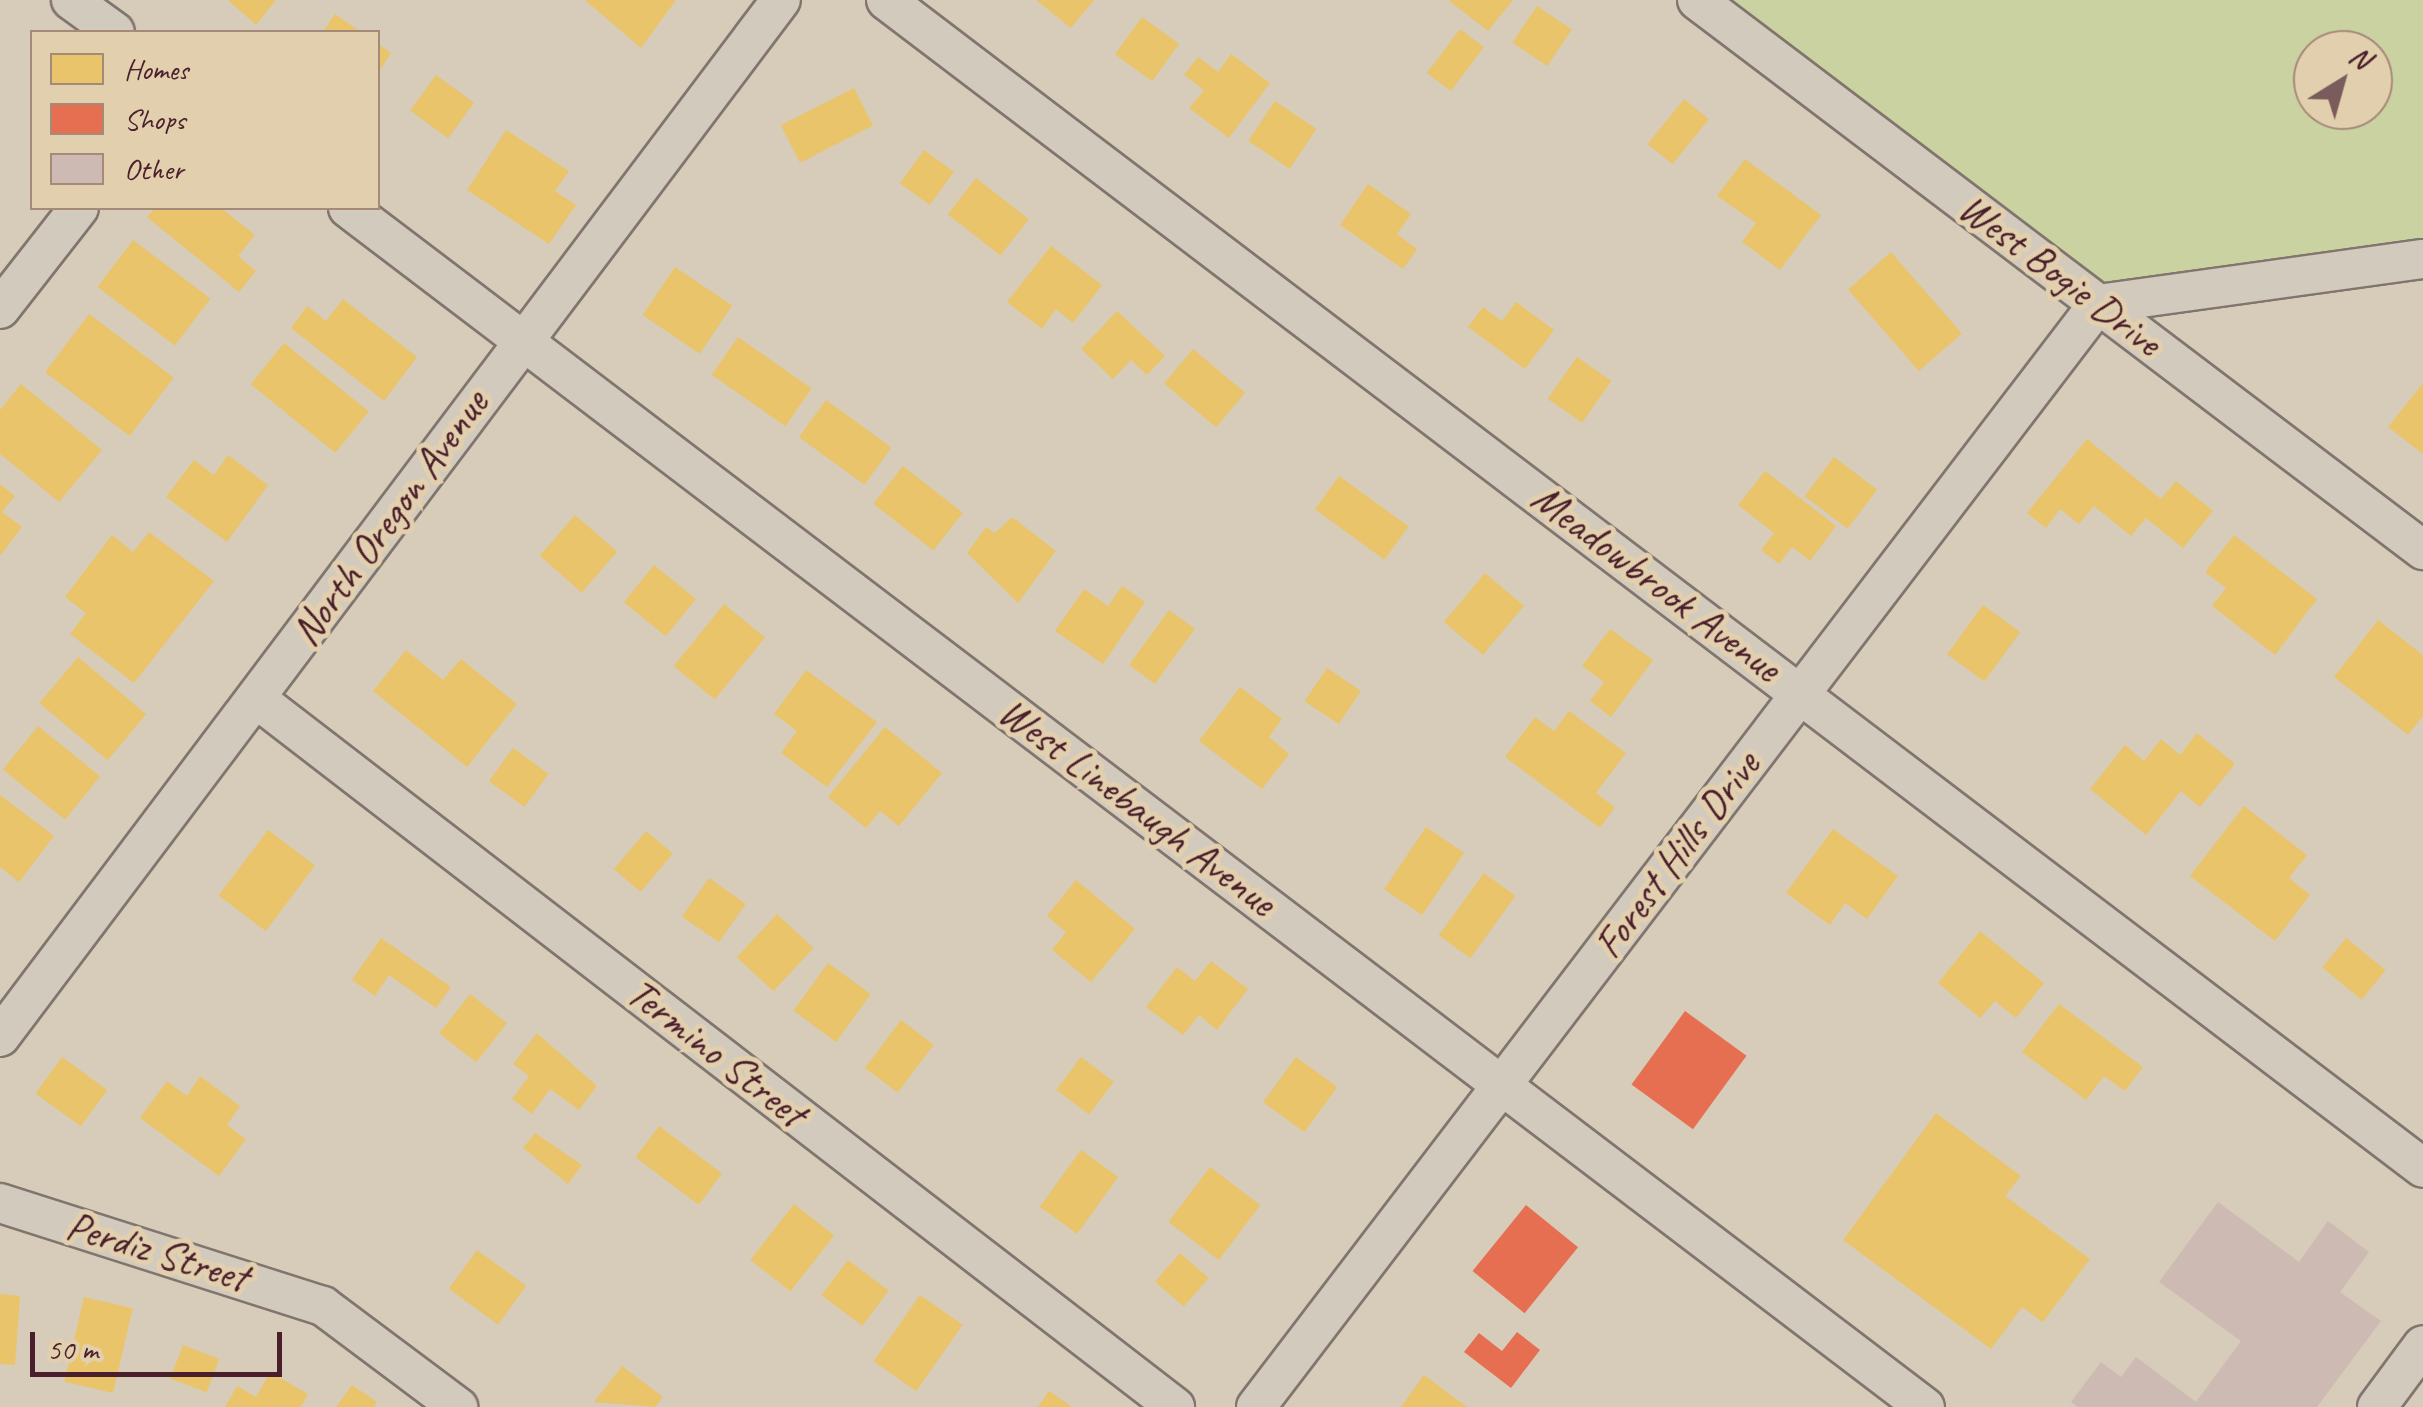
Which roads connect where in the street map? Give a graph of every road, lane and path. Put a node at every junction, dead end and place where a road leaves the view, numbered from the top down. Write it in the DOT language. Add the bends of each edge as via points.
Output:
graph roads {
  1 [pos="72,0"];
  2 [pos="782,0"];
  3 [pos="886,0"];
  4 [pos="1697,0"];
  5 [pos="112,30"];
  6 [pos="78,210"];
  7 [pos="351,210"];
  8 [pos="2423,259"];
  9 [pos="2098,304"];
  10 [pos="0,309"];
  11 [pos="522,338"];
  12 [pos="2423,550"];
  13 [pos="1800,692"];
  14 [pos="258,700"];
  15 [pos="0,1037"];
  16 [pos="1503,1086"];
  17 [pos="2423,1168"];
  18 [pos="0,1204"];
  19 [pos="2423,1345"];
  20 [pos="458,1407"];
  21 [pos="1175,1407"];
  22 [pos="1256,1407"];
  23 [pos="1925,1407"];
  24 [pos="2377,1407"];
  1 -- 5 [label="street"];
  2 -- 11 [label="street, North Oregon Avenue"];
  3 -- 13 [label="street, Meadowbrook Avenue"];
  4 -- 9 [label="street, West Bogie Drive"];
  6 -- 10 [label="street"];
  7 -- 11 [label="street, West Linebaugh Avenue"];
  8 -- 9 [label="street"];
  9 -- 12 [label="street, West Bogie Drive"];
  9 -- 13 [label="street, Forest Hills Drive"];
  11 -- 14 [label="street, North Oregon Avenue"];
  11 -- 16 [label="street, West Linebaugh Avenue"];
  13 -- 16 [label="street, Forest Hills Drive"];
  13 -- 17 [label="street, Meadowbrook Avenue"];
  14 -- 15 [label="street, North Oregon Avenue"];
  14 -- 21 [label="street, Termino Street"];
  16 -- 22 [label="street, Forest Hills Drive"];
  16 -- 23 [label="street, West Linebaugh Avenue"];
  18 -- 20 [label="street, Perdiz Street" via="323,1306"];
  19 -- 24 [label="street"];
}
